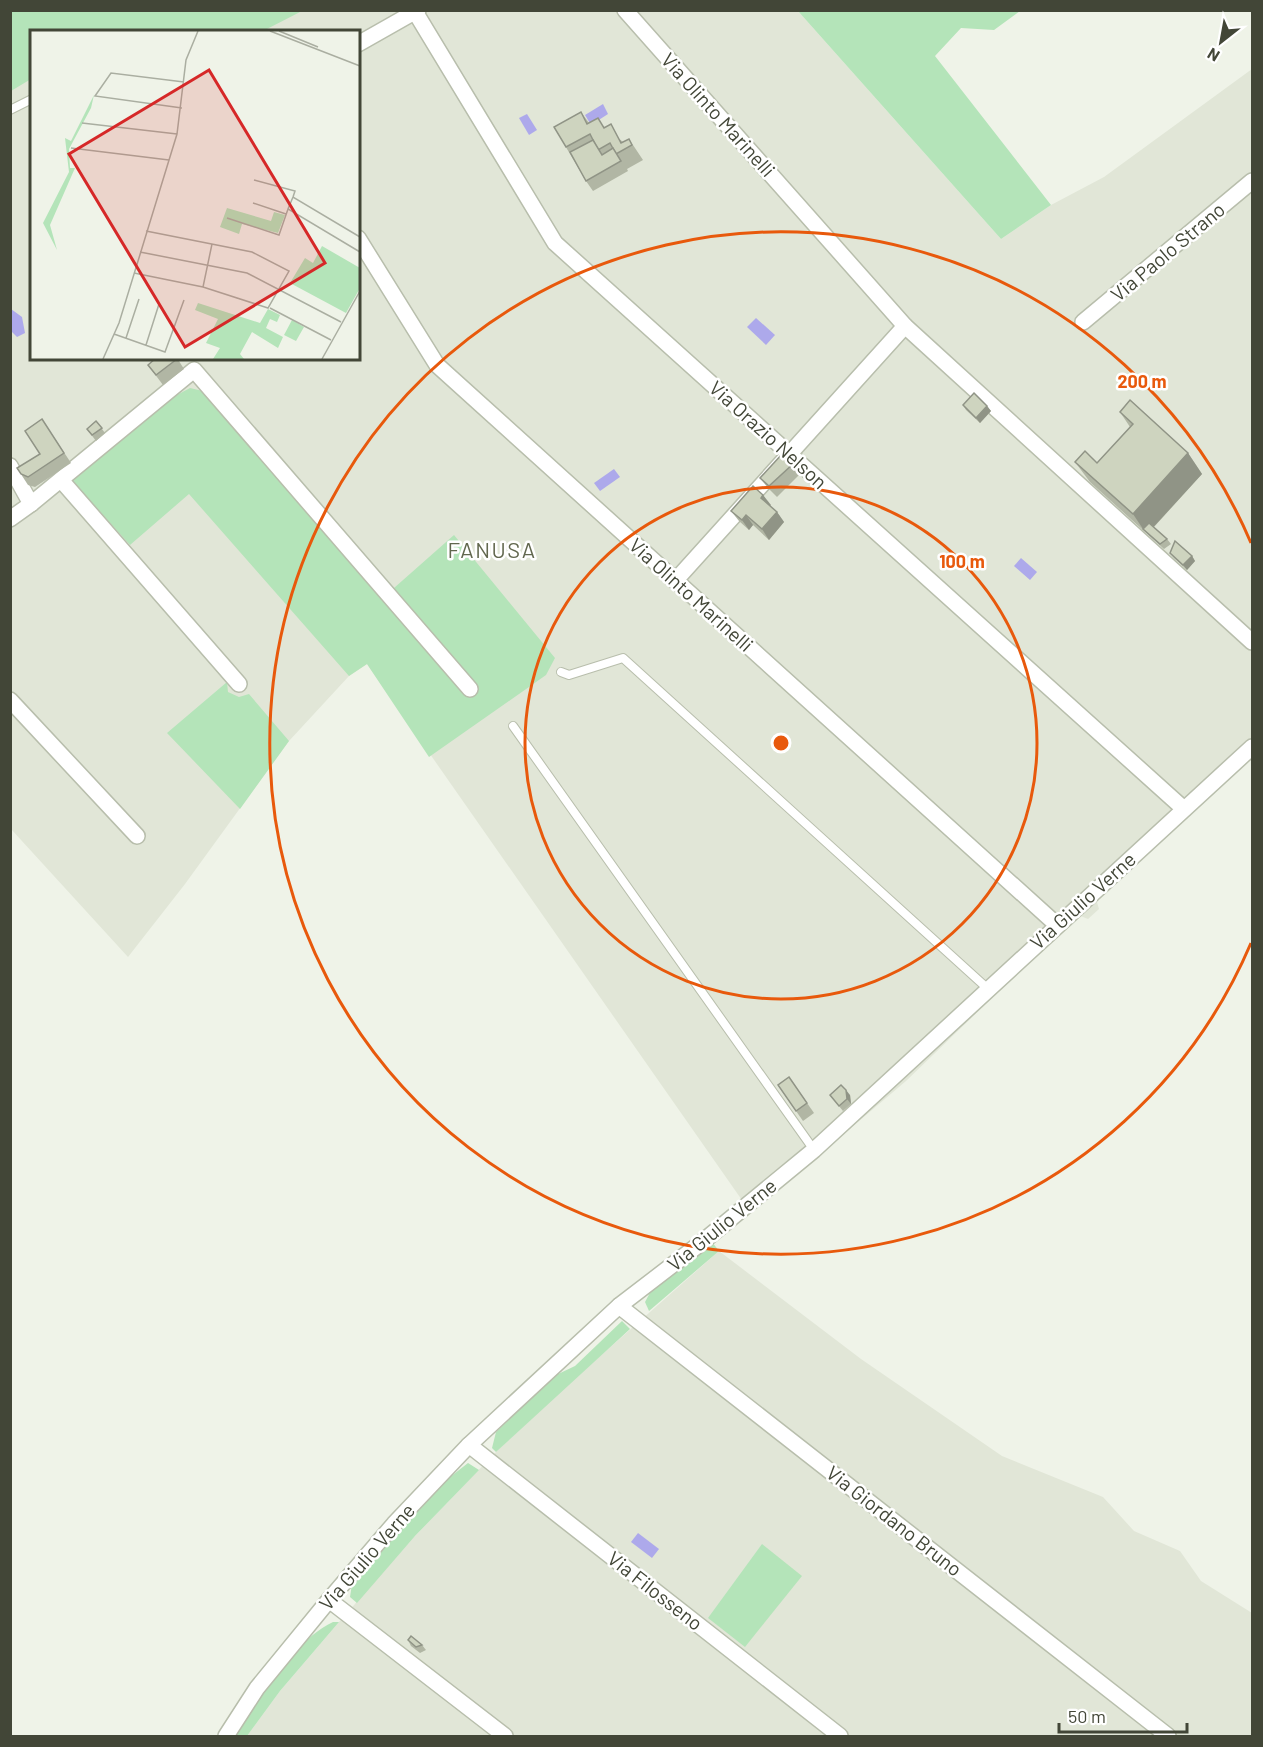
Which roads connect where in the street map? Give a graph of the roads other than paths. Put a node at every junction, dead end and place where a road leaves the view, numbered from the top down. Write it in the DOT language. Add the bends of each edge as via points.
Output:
graph roads {
  1 [pos="625,10"];
  2 [pos="416,11"];
  3 [pos="360,43"];
  4 [pos="30,100"];
  5 [pos="10,110"];
  6 [pos="1252,181"];
  7 [pos="360,241"];
  8 [pos="1083,322"];
  9 [pos="905,326"];
  10 [pos="790,454"];
  11 [pos="10,466"];
  12 [pos="62,480"];
  13 [pos="31,504"];
  14 [pos="10,519"];
  15 [pos="675,581"];
  16 [pos="1252,642"];
  17 [pos="561,672"];
  18 [pos="239,684"];
  19 [pos="470,689"];
  20 [pos="10,700"];
  21 [pos="513,726"];
  22 [pos="1252,747"];
  23 [pos="1184,809"];
  24 [pos="137,836"];
  25 [pos="1057,924"];
  26 [pos="987,988"];
  27 [pos="814,1150"];
  28 [pos="619,1306"];
  29 [pos="469,1445"];
  30 [pos="329,1600"];
  31 [pos="226,1737"];
  32 [pos="505,1737"];
  33 [pos="840,1737"];
  34 [pos="1168,1737"];
  1 -- 9 [label="street, Via Olinto Marinelli"];
  2 -- 3 [label="street"];
  2 -- 10 [label="street, Via Orazio Nelson" via="555,243"];
  4 -- 5 [label="lane"];
  6 -- 8 [label="street, Via Paolo Strano"];
  7 -- 15 [label="street, Via Olinto Marinelli" via="437,365"];
  9 -- 10 [label="street"];
  9 -- 16 [label="street, Via Olinto Marinelli"];
  10 -- 15 [label="street"];
  10 -- 23 [label="street, Via Orazio Nelson"];
  11 -- 13 [label="street"];
  12 -- 13 [label="street"];
  12 -- 18 [label="street"];
  12 -- 19 [label="street" via="194,370"];
  13 -- 14 [label="street"];
  15 -- 25 [label="street, Via Olinto Marinelli"];
  17 -- 26 [label="lane" via="569,675 623,658"];
  20 -- 24 [label="street"];
  21 -- 27 [label="lane"];
  22 -- 23 [label="street, Via Giulio Verne"];
  23 -- 25 [label="street, Via Giulio Verne"];
  25 -- 26 [label="street, Via Giulio Verne"];
  26 -- 27 [label="street, Via Giulio Verne"];
  27 -- 28 [label="street, Via Giulio Verne"];
  28 -- 29 [label="street, Via Giulio Verne"];
  28 -- 34 [label="street, Via Giordano Bruno"];
  29 -- 30 [label="street, Via Giulio Verne"];
  29 -- 33 [label="street, Via Filosseno"];
  30 -- 31 [label="street, Via Giulio Verne" via="257,1688"];
  30 -- 32 [label="street"];
}
